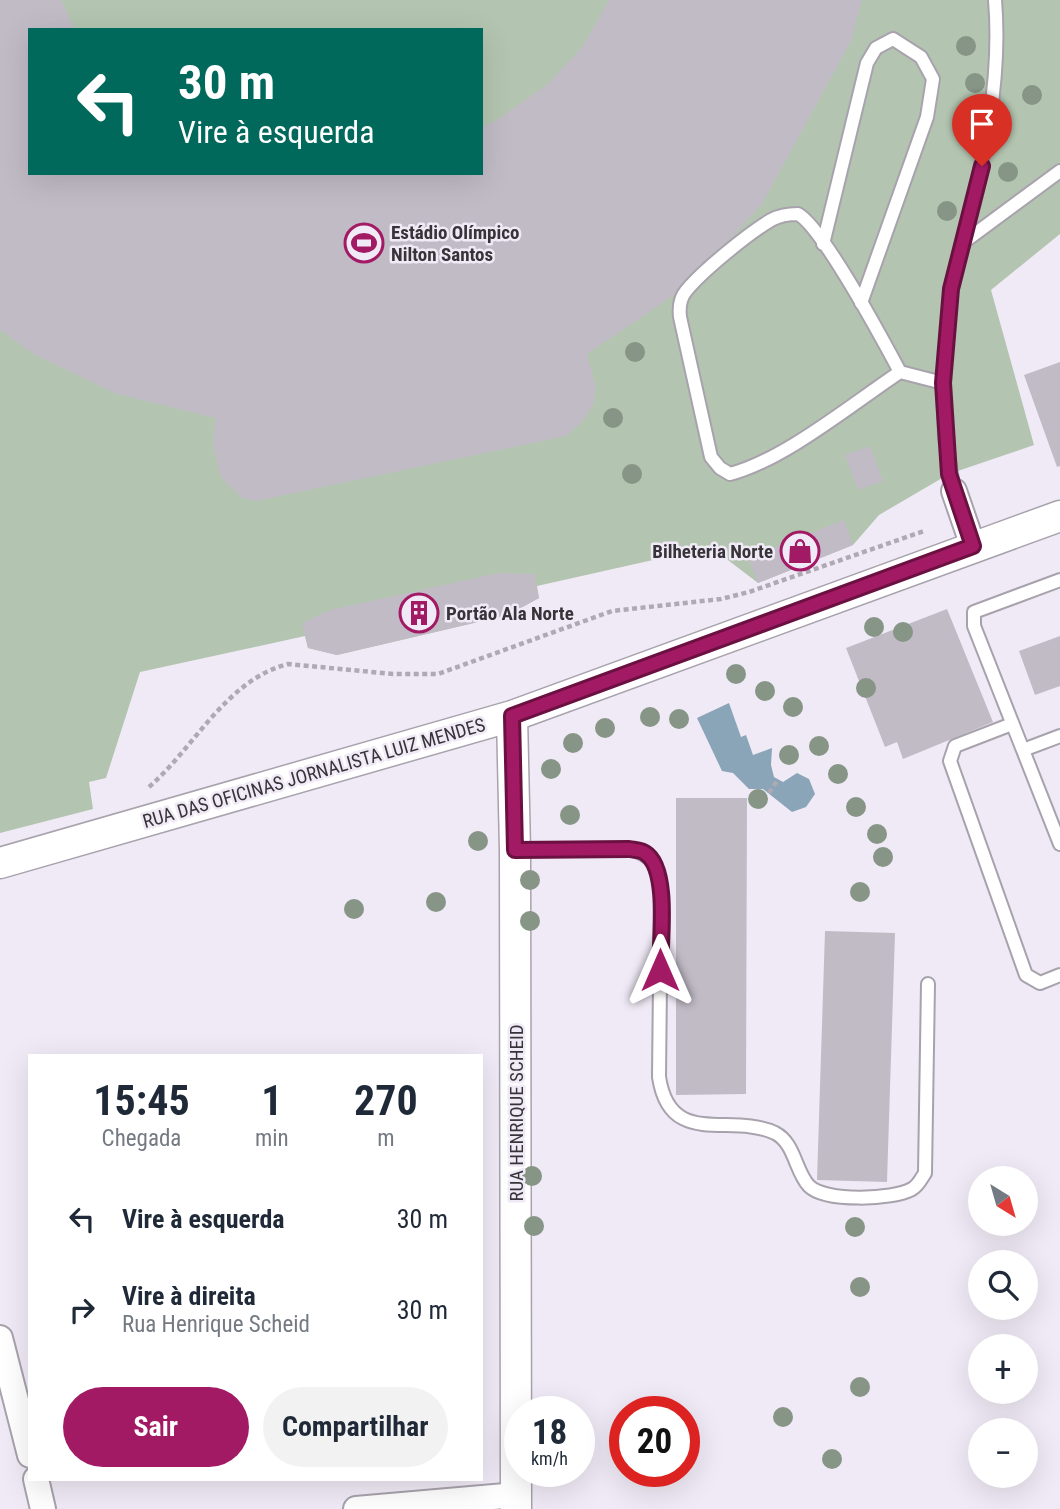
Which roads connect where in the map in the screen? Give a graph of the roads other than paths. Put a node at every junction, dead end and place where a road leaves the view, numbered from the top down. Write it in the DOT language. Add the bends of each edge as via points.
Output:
graph roads {
  1 [pos="995,0"];
  2 [pos="1060,172"];
  3 [pos="964,242"];
  4 [pos="823,244"];
  5 [pos="861,303"];
  6 [pos="900,372"];
  7 [pos="943,383"];
  8 [pos="954,491"];
  9 [pos="1060,516"];
  10 [pos="968,533"];
  11 [pos="1060,580"];
  12 [pos="512,716"];
  13 [pos="1012,724"];
  14 [pos="1060,736"];
  15 [pos="1023,750"];
  16 [pos="1055,813"];
  17 [pos="1060,844"];
  18 [pos="515,850"];
  19 [pos="0,863"];
  20 [pos="1060,975"];
  21 [pos="928,984"];
  22 [pos="0,1338"];
  23 [pos="28,1447"];
  24 [pos="36,1481"];
  25 [pos="516,1502"];
  26 [pos="43,1509"];
  27 [pos="356,1509"];
  1 -- 3 [label="lane" via="997,45 988,141"];
  2 -- 3 [label="lane"];
  3 -- 7 [label="lane" via="951,289"];
  4 -- 5 [label="lane"];
  4 -- 5 [label="lane" via="867,63 876,48 892,38 921,57 933,79 927,117"];
  4 -- 6 [label="lane" via="803,217 787,214 771,220 686,290 680,317 712,457 730,474 751,468"];
  5 -- 6 [label="lane"];
  6 -- 7 [label="lane"];
  7 -- 8 [label="lane" via="944,439"];
  8 -- 10 [label="street"];
  9 -- 10 [label="street, RUA DAS OFICINAS JORNALISTA LUIZ MENDES"];
  10 -- 12 [label="street, RUA DAS OFICINAS JORNALISTA LUIZ MENDES"];
  11 -- 13 [label="lane" via="974,612 974,625"];
  12 -- 18 [label="street, RUA HENRIQUE SCHEID"];
  12 -- 19 [label="street, RUA DAS OFICINAS JORNALISTA LUIZ MENDES"];
  13 -- 15 [label="lane"];
  13 -- 20 [label="lane" via="955,746 950,761 1026,975 1040,983"];
  14 -- 15 [label="lane"];
  15 -- 16 [label="lane"];
  16 -- 17 [label="lane"];
  18 -- 21 [label="lane" via="629,849 646,853 657,867 661,889 662,1094 671,1110 690,1124 778,1134 808,1185 822,1195 893,1197 915,1188 925,1173"];
  18 -- 25 [label="street, RUA HENRIQUE SCHEID"];
  22 -- 23 [label="street"];
  24 -- 26 [label="street"];
  25 -- 27 [label="street"];
}
